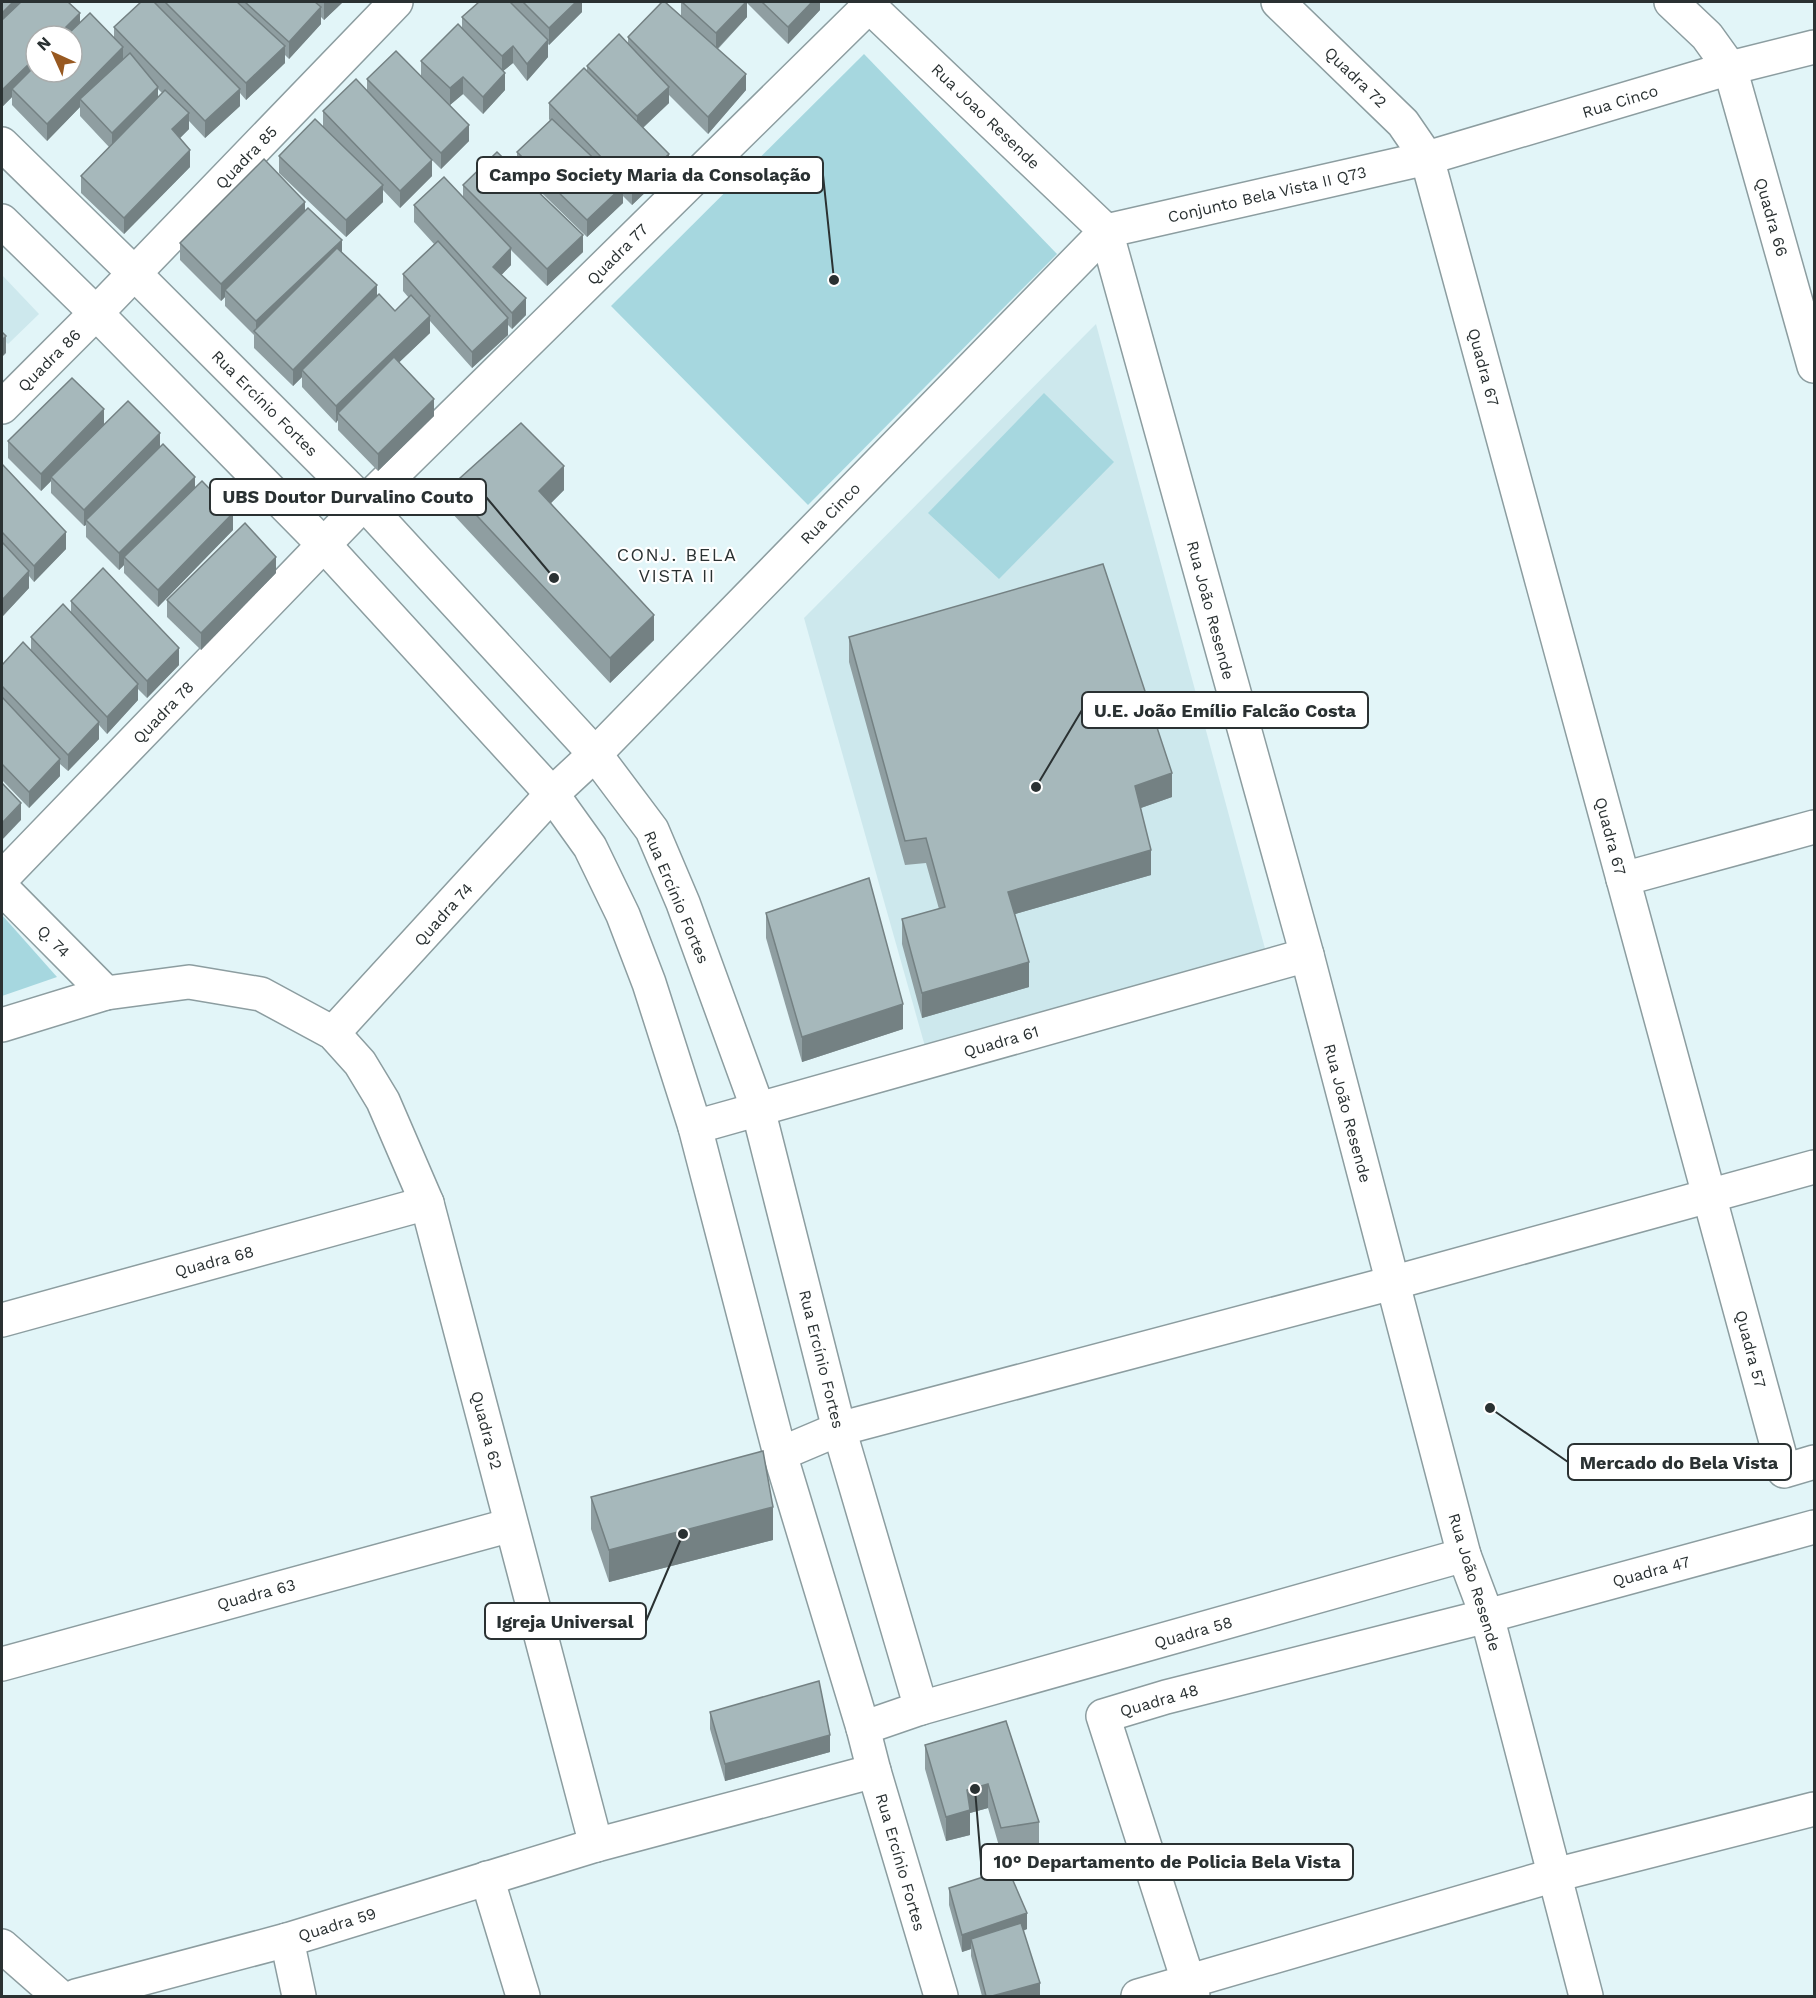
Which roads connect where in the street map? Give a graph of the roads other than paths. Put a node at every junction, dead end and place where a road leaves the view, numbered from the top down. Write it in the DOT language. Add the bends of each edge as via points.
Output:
graph roads {
  1 [pos="396,2"];
  2 [pos="1278,2"];
  3 [pos="1671,2"];
  4 [pos="869,3"];
  5 [pos="1815,47"];
  6 [pos="1730,68"];
  7 [pos="2,144"];
  8 [pos="1427,158"];
  9 [pos="2,221"];
  10 [pos="1106,231"];
  11 [pos="134,273"];
  12 [pos="96,313"];
  13 [pos="1815,366"];
  14 [pos="2,407"];
  15 [pos="364,503"];
  16 [pos="325,546"];
  17 [pos="595,754"];
  18 [pos="552,794"];
  19 [pos="1815,827"];
  20 [pos="2,878"];
  21 [pos="1623,879"];
  22 [pos="2,888"];
  23 [pos="1307,955"];
  24 [pos="106,993"];
  25 [pos="2,1025"];
  26 [pos="333,1033"];
  27 [pos="758,1109"];
  28 [pos="695,1127"];
  29 [pos="1815,1167"];
  30 [pos="1709,1197"];
  31 [pos="427,1203"];
  32 [pos="1392,1283"];
  33 [pos="2,1320"];
  34 [pos="839,1429"];
  35 [pos="780,1454"];
  36 [pos="1815,1462"];
  37 [pos="512,1525"];
  38 [pos="1815,1527"];
  39 [pos="1464,1555"];
  40 [pos="1487,1616"];
  41 [pos="2,1664"];
  42 [pos="921,1708"];
  43 [pos="863,1728"];
  44 [pos="874,1771"];
  45 [pos="1815,1809"];
  46 [pos="596,1845"];
  47 [pos="1555,1875"];
  48 [pos="488,1878"];
  49 [pos="287,1940"];
  50 [pos="2,1946"];
  51 [pos="1191,1989"];
  52 [pos="59,1996"];
  53 [pos="76,1996"];
  54 [pos="299,1996"];
  55 [pos="523,1996"];
  56 [pos="940,1996"];
  57 [pos="1138,1996"];
  58 [pos="1586,1996"];
  1 -- 11 [label="street, Quadra 85"];
  2 -- 8 [label="street, Quadra 72" via="1402,123"];
  3 -- 6 [label="street, Quadra 66" via="1707,36"];
  4 -- 10 [label="street, Rua Joao Resende"];
  4 -- 15 [label="street, Quadra 77"];
  5 -- 6 [label="street, Rua Cinco"];
  6 -- 8 [label="street, Rua Cinco"];
  6 -- 13 [label="street, Quadra 66"];
  7 -- 11 [label="street, Rua Ercínio Fortes"];
  8 -- 10 [label="street, Conjunto Bela Vista II Q73"];
  8 -- 21 [label="street, Quadra 67"];
  9 -- 12 [label="street, Rua Ercínio Fortes"];
  10 -- 17 [label="street, Rua Cinco"];
  10 -- 23 [label="street, Rua João Resende"];
  11 -- 12 [label="street, Quadra 85"];
  11 -- 15 [label="street, Rua Ercínio Fortes"];
  12 -- 14 [label="street, Quadra 86"];
  12 -- 16 [label="street, Rua Ercínio Fortes"];
  15 -- 16 [label="street, Quadra 77"];
  15 -- 17 [label="street, Rua Ercínio Fortes"];
  16 -- 18 [label="street, Rua Ercínio Fortes"];
  16 -- 20 [label="street, Quadra 78"];
  17 -- 18 [label="street, Rua Cinco"];
  17 -- 27 [label="street, Rua Ercínio Fortes" via="652,830 683,903"];
  18 -- 26 [label="street, Quadra 74"];
  18 -- 28 [label="street, Rua Ercínio Fortes" via="590,847 623,915"];
  19 -- 21 [label="street"];
  21 -- 30 [label="street, Quadra 67"];
  22 -- 24 [label="street, Q. 74"];
  23 -- 27 [label="street, Quadra 61"];
  23 -- 32 [label="street, Rua João Resende"];
  24 -- 25 [label="street, Quadra 62"];
  24 -- 26 [label="street, Quadra 62" via="189,982 250,992 261,994"];
  26 -- 31 [label="street, Quadra 62" via="360,1063 383,1101"];
  27 -- 28 [label="street, Quadra 61"];
  27 -- 34 [label="street, Rua Ercínio Fortes"];
  28 -- 35 [label="street, Rua Ercínio Fortes"];
  29 -- 30 [label="street"];
  30 -- 32 [label="street"];
  30 -- 36 [label="street, Quadra 57" via="1784,1470"];
  31 -- 33 [label="street, Quadra 68"];
  31 -- 37 [label="street, Quadra 62"];
  32 -- 34 [label="street"];
  32 -- 39 [label="street, Rua João Resende"];
  34 -- 35 [label="street"];
  34 -- 42 [label="street, Rua Ercínio Fortes"];
  35 -- 43 [label="street, Rua Ercínio Fortes"];
  37 -- 41 [label="street, Quadra 63"];
  37 -- 46 [label="street, Quadra 62"];
  38 -- 40 [label="street, Quadra 47"];
  39 -- 40 [label="street, Rua João Resende"];
  39 -- 42 [label="street, Quadra 58"];
  40 -- 47 [label="street, Rua João Resende"];
  40 -- 51 [label="street, Quadra 48" via="1103,1716"];
  42 -- 43 [label="street"];
  43 -- 44 [label="street, Rua Ercínio Fortes"];
  44 -- 46 [label="street, Quadra 59"];
  44 -- 56 [label="street, Rua Ercínio Fortes"];
  45 -- 47 [label="street"];
  46 -- 48 [label="street, Quadra 59"];
  47 -- 51 [label="street"];
  47 -- 58 [label="street, Rua João Resende"];
  48 -- 49 [label="street, Quadra 59"];
  48 -- 55 [label="street"];
  49 -- 53 [label="street, Quadra 59"];
  49 -- 54 [label="street"];
  50 -- 52 [label="street"];
  51 -- 57 [label="street"];
}
